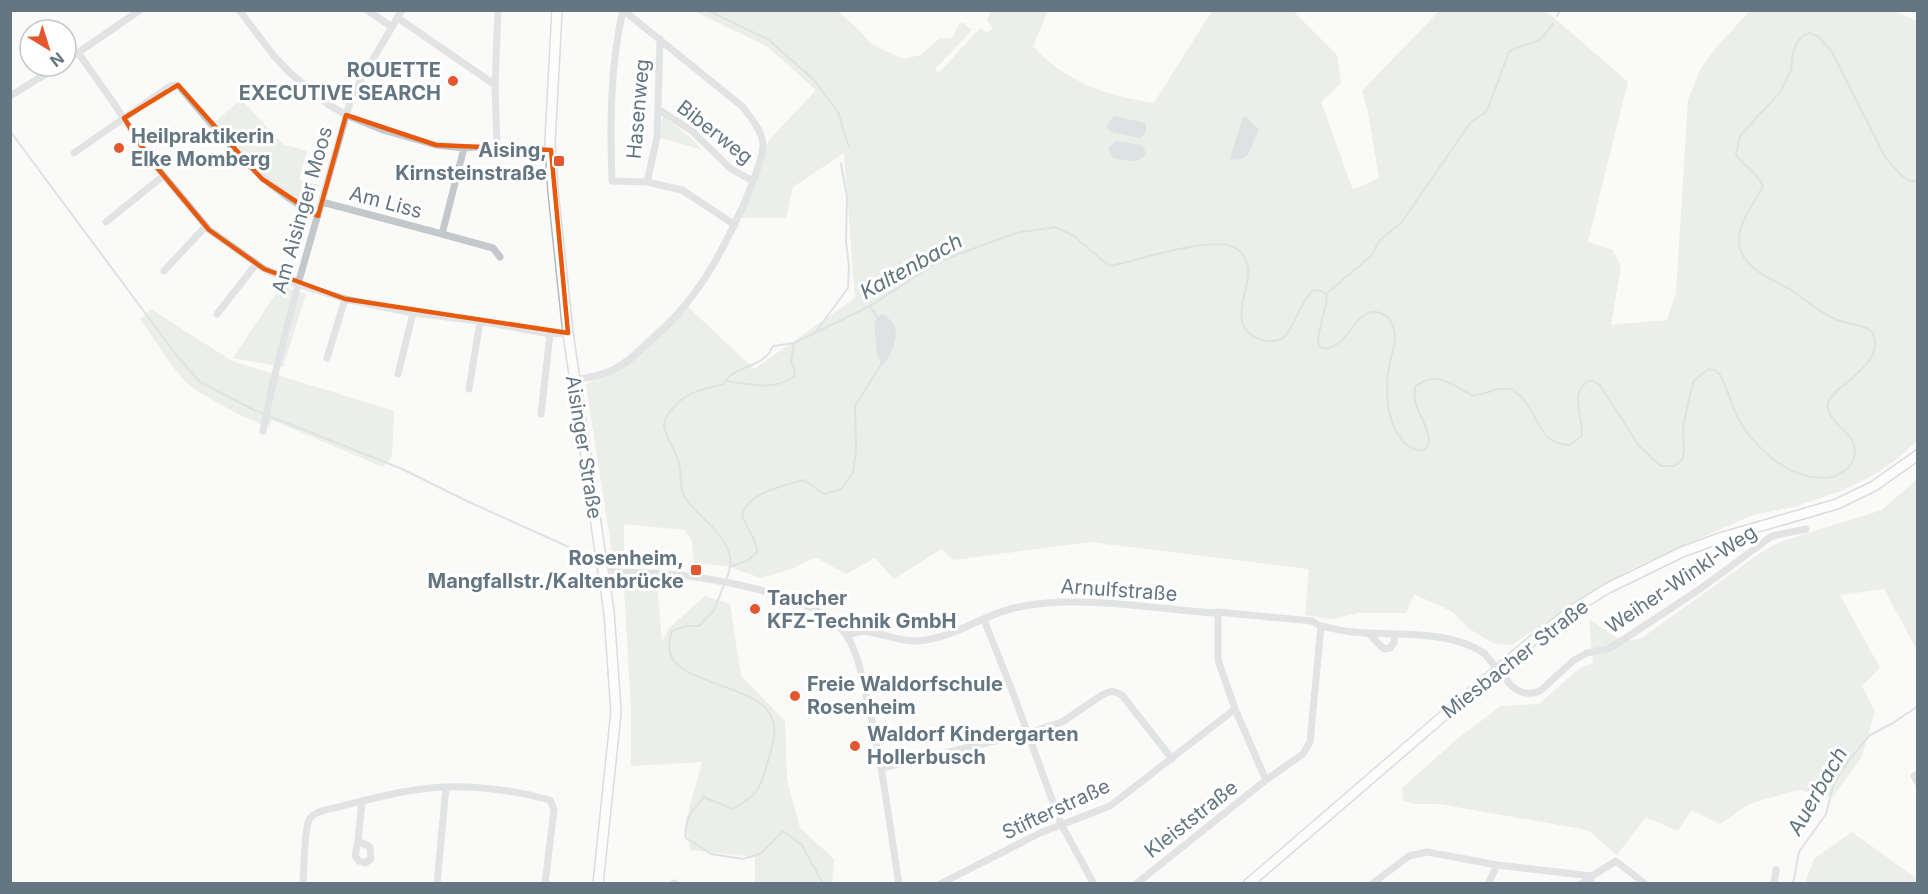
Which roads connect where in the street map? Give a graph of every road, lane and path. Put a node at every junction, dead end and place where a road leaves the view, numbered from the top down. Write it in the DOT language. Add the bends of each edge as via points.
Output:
graph roads {
  1 [pos="140,10"];
  2 [pos="239,10"];
  3 [pos="367,10"];
  4 [pos="402,10"];
  5 [pos="498,10"];
  6 [pos="557,10"];
  7 [pos="623,10"];
  8 [pos="398,18"];
  9 [pos="392,27"];
  10 [pos="660,39"];
  11 [pos="79,54"];
  12 [pos="39,78"];
  13 [pos="495,85"];
  14 [pos="10,96"];
  15 [pos="658,109"];
  16 [pos="346,115"];
  17 [pos="124,118"];
  18 [pos="497,146"];
  19 [pos="464,148"];
  20 [pos="551,150"];
  21 [pos="74,153"];
  22 [pos="163,176"];
  23 [pos="753,181"];
  24 [pos="647,182"];
  25 [pos="321,202"];
  26 [pos="318,216"];
  27 [pos="106,222"];
  28 [pos="735,225"];
  29 [pos="205,226"];
  30 [pos="442,234"];
  31 [pos="500,257"];
  32 [pos="256,264"];
  33 [pos="164,271"];
  34 [pos="298,284"];
  35 [pos="345,299"];
  36 [pos="413,313"];
  37 [pos="217,314"];
  38 [pos="480,321"];
  39 [pos="568,333"];
  40 [pos="550,334"];
  41 [pos="327,358"];
  42 [pos="399,374"];
  43 [pos="575,380"];
  44 [pos="469,389"];
  45 [pos="541,414"];
  46 [pos="263,431"];
  47 [pos="1917,455"];
  48 [pos="1806,529"];
  49 [pos="604,572"];
  50 [pos="1218,612"];
  51 [pos="984,620"];
  52 [pos="1321,626"];
  53 [pos="1368,633"];
  54 [pos="1395,634"];
  55 [pos="848,636"];
  56 [pos="1235,709"];
  57 [pos="1028,733"];
  58 [pos="1172,759"];
  59 [pos="882,768"];
  60 [pos="1266,780"];
  61 [pos="446,787"];
  62 [pos="362,802"];
  63 [pos="1061,824"];
  64 [pos="358,841"];
  65 [pos="1497,865"];
  66 [pos="1776,870"];
  67 [pos="1591,880"];
  68 [pos="946,882"];
  69 [pos="303,884"];
  70 [pos="437,884"];
  71 [pos="545,884"];
  72 [pos="598,884"];
  73 [pos="899,884"];
  74 [pos="1094,884"];
  75 [pos="1136,884"];
  76 [pos="1248,884"];
  77 [pos="1372,884"];
  78 [pos="1488,884"];
  79 [pos="1581,884"];
  80 [pos="1645,884"];
  81 [pos="1774,884"];
  1 -- 11 [label="street"];
  2 -- 16 [label="street" via="290,73"];
  3 -- 9 [label="street"];
  4 -- 8 [label="street, Am Aisinger Moos"];
  5 -- 13 [label="street"];
  6 -- 20 [label="main road, Aisinger Straße"];
  7 -- 10 [label="street"];
  7 -- 24 [label="street" via="617,37 610,135 612,181"];
  8 -- 9 [label="street, Am Aisinger Moos"];
  8 -- 13 [label="street"];
  9 -- 16 [label="street, Am Aisinger Moos" via="352,95"];
  10 -- 15 [label="street, Hasenweg"];
  10 -- 23 [label="street" via="743,107 757,126 764,146"];
  11 -- 17 [label="street"];
  12 -- 14 [label="street"];
  13 -- 18 [label="street"];
  15 -- 23 [label="street, Biberweg" via="692,131 731,169"];
  15 -- 24 [label="street, Hasenweg" via="657,137"];
  16 -- 19 [label="street" via="436,145"];
  16 -- 25 [label="street, Am Aisinger Moos"];
  17 -- 21 [label="street"];
  17 -- 22 [label="street"];
  17 -- 26 [label="street" via="170,86 178,85 262,179"];
  18 -- 19 [label="street"];
  18 -- 20 [label="street"];
  19 -- 30 [label="street, Am Liss"];
  20 -- 39 [label="main road, Aisinger Straße"];
  22 -- 27 [label="street"];
  22 -- 29 [label="street"];
  23 -- 28 [label="street"];
  24 -- 28 [label="street" via="682,190"];
  25 -- 26 [label="street, Am Aisinger Moos"];
  25 -- 30 [label="street, Am Liss"];
  26 -- 34 [label="street, Am Aisinger Moos"];
  28 -- 43 [label="street" via="693,298 661,332 623,365"];
  29 -- 32 [label="street"];
  29 -- 33 [label="street"];
  30 -- 31 [label="street, Am Liss" via="493,248"];
  32 -- 34 [label="street"];
  32 -- 37 [label="street"];
  34 -- 35 [label="street"];
  34 -- 46 [label="street, Am Aisinger Moos"];
  35 -- 36 [label="street"];
  35 -- 41 [label="street"];
  36 -- 38 [label="street"];
  36 -- 42 [label="street"];
  38 -- 40 [label="street"];
  38 -- 44 [label="street"];
  39 -- 40 [label="street"];
  39 -- 43 [label="main road, Aisinger Straße"];
  40 -- 45 [label="street"];
  43 -- 49 [label="main road, Aisinger Straße"];
  47 -- 76 [label="main road, Miesbacher Straße" via="1874,486 1837,504 1682,552 1571,611"];
  48 -- 54 [label="street, Weiher-Winkl-Weg, bridge" via="1772,536 1700,590 1626,638 1608,649 1574,660 1534,694 1521,693 1509,684 1484,654 1471,645 1433,636"];
  49 -- 55 [label="street" via="714,579 796,600 822,613"];
  49 -- 72 [label="main road, Aisinger Straße" via="616,712"];
  50 -- 51 [label="street, Arnulfstraße" via="1053,602 1013,608"];
  50 -- 52 [label="street, Arnulfstraße" via="1312,621"];
  50 -- 56 [label="street" via="1218,660"];
  51 -- 55 [label="street, Arnulfstraße" via="946,635 913,641 874,633"];
  51 -- 57 [label="street"];
  52 -- 53 [label="street, Weiher-Winkl-Weg"];
  52 -- 60 [label="street, Kleiststraße" via="1308,748"];
  53 -- 54 [label="street, Weiher-Winkl-Weg"];
  53 -- 54 [label="street, Weiher-Winkl-Weg" via="1384,649 1390,648"];
  55 -- 59 [label="street" via="859,664"];
  56 -- 58 [label="street, Stifterstraße"];
  56 -- 60 [label="street"];
  57 -- 58 [label="street" via="1062,722 1112,691 1122,695"];
  57 -- 59 [label="street"];
  57 -- 63 [label="street"];
  58 -- 63 [label="street, Stifterstraße" via="1110,806"];
  59 -- 73 [label="street"];
  60 -- 75 [label="street, Kleiststraße"];
  61 -- 62 [label="street"];
  61 -- 70 [label="street"];
  61 -- 71 [label="street" via="525,793 550,800 554,809"];
  62 -- 64 [label="street"];
  62 -- 69 [label="street" via="319,812 309,820"];
  63 -- 68 [label="street, Stifterstraße"];
  63 -- 74 [label="street"];
  65 -- 67 [label="street"];
  65 -- 77 [label="street" via="1418,853"];
  65 -- 78 [label="street"];
  66 -- 81 [label="street"];
  67 -- 79 [label="street"];
  67 -- 80 [label="street" via="1616,861"];
}
